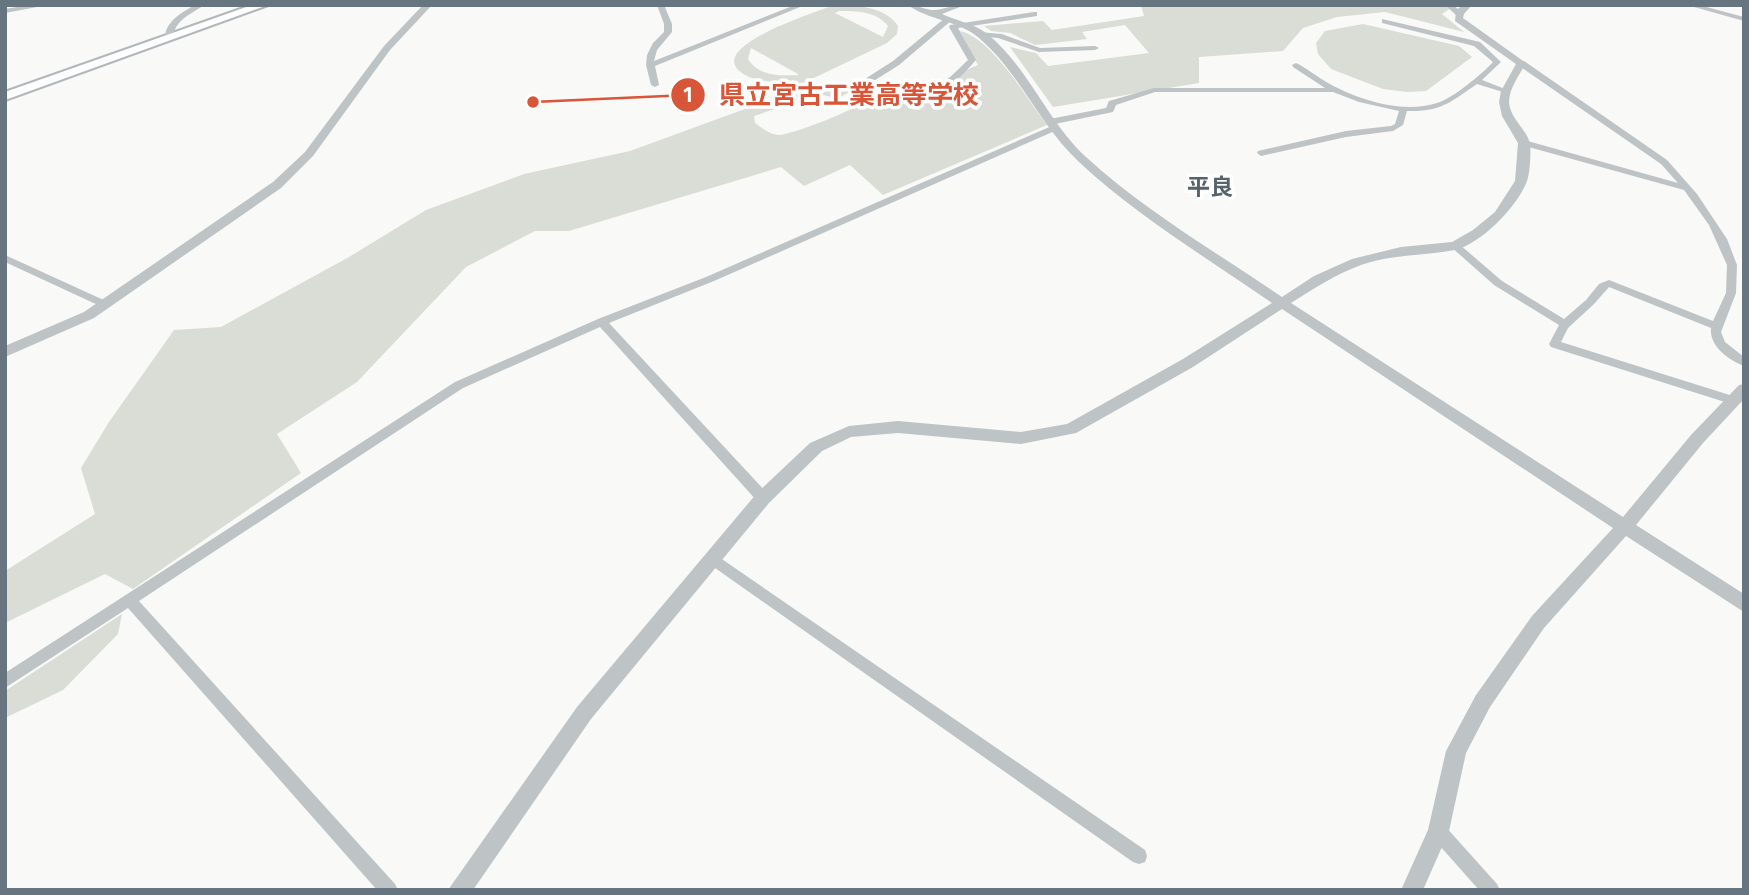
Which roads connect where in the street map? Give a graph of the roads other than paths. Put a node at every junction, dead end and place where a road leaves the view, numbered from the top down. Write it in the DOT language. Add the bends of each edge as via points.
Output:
graph roads {
  1 [pos="45,5"];
  2 [pos="201,5"];
  3 [pos="251,5"];
  4 [pos="262,5"];
  5 [pos="428,5"];
  6 [pos="660,5"];
  7 [pos="802,5"];
  8 [pos="912,5"];
  9 [pos="961,5"];
  10 [pos="1448,5"];
  11 [pos="1468,5"];
  12 [pos="1690,5"];
  13 [pos="17,7"];
  14 [pos="5,11"];
  15 [pos="1459,13"];
  16 [pos="932,14"];
  17 [pos="1034,14"];
  18 [pos="1744,19"];
  19 [pos="948,20"];
  20 [pos="1385,21"];
  21 [pos="960,24"];
  22 [pos="981,34"];
  23 [pos="168,36"];
  24 [pos="1095,48"];
  25 [pos="1504,52"];
  26 [pos="1488,53"];
  27 [pos="1521,63"];
  28 [pos="650,65"];
  29 [pos="1296,65"];
  30 [pos="1476,81"];
  31 [pos="655,85"];
  32 [pos="1332,89"];
  33 [pos="1506,91"];
  34 [pos="5,93"];
  35 [pos="921,96"];
  36 [pos="841,106"];
  37 [pos="1404,108"];
  38 [pos="1052,125"];
  39 [pos="1524,143"];
  40 [pos="1261,153"];
  41 [pos="1686,188"];
  42 [pos="1455,246"];
  43 [pos="5,258"];
  44 [pos="1280,302"];
  45 [pos="104,304"];
  46 [pos="603,322"];
  47 [pos="1564,324"];
  48 [pos="1716,326"];
  49 [pos="5,352"];
  50 [pos="1744,362"];
  51 [pos="1738,394"];
  52 [pos="763,498"];
  53 [pos="1625,526"];
  54 [pos="713,559"];
  55 [pos="130,600"];
  56 [pos="1744,604"];
  57 [pos="5,681"];
  58 [pos="1438,831"];
  59 [pos="1139,856"];
  60 [pos="389,890"];
  61 [pos="459,890"];
  62 [pos="1412,890"];
  63 [pos="1491,890"];
  1 -- 13 [label="street"];
  2 -- 23 [label="street" via="178,19"];
  3 -- 23 [label="main road"];
  4 -- 23 [label="main road"];
  5 -- 45 [label="street" via="387,48 296,168"];
  6 -- 28 [label="street" via="668,32 654,46"];
  7 -- 28 [label="street"];
  8 -- 16 [label="street"];
  9 -- 16 [label="street"];
  10 -- 15 [label="street"];
  11 -- 15 [label="street"];
  12 -- 18 [label="street"];
  13 -- 14 [label="street"];
  15 -- 25 [label="street" via="1458,19"];
  16 -- 19 [label="street"];
  17 -- 21 [label="street"];
  19 -- 21 [label="street"];
  19 -- 36 [label="street" via="858,88 852,102"];
  20 -- 26 [label="street" via="1472,43"];
  21 -- 22 [label="street"];
  21 -- 35 [label="street" via="952,30 971,54 969,66"];
  22 -- 24 [label="street" via="1039,50"];
  22 -- 38 [label="street" via="1011,65"];
  23 -- 34 [label="main road"];
  25 -- 26 [label="street"];
  25 -- 27 [label="street"];
  26 -- 30 [label="street" via="1497,62"];
  27 -- 33 [label="street"];
  27 -- 41 [label="street" via="1664,162"];
  28 -- 31 [label="street"];
  29 -- 32 [label="street"];
  30 -- 33 [label="street"];
  30 -- 37 [label="street" via="1440,105"];
  32 -- 37 [label="street"];
  32 -- 38 [label="street" via="1154,90 1111,103 1110,110"];
  33 -- 39 [label="street" via="1507,116"];
  37 -- 40 [label="street" via="1399,125 1393,128"];
  38 -- 44 [label="street" via="1089,165 1126,195"];
  38 -- 46 [label="street" via="723,274"];
  39 -- 41 [label="street"];
  39 -- 42 [label="street" via="1521,181 1511,200"];
  41 -- 48 [label="street" via="1731,263 1730,298"];
  42 -- 44 [label="street" via="1357,261"];
  42 -- 47 [label="street" via="1498,283"];
  43 -- 45 [label="street"];
  44 -- 52 [label="street" via="1188,363 1071,429 1021,438 898,428 849,432 816,447"];
  44 -- 53 [label="street"];
  45 -- 49 [label="street"];
  46 -- 52 [label="street"];
  46 -- 55 [label="street" via="443,394"];
  47 -- 48 [label="street" via="1609,283"];
  47 -- 51 [label="street" via="1555,344"];
  48 -- 50 [label="street" via="1715,335 1725,349"];
  51 -- 53 [label="street"];
  52 -- 54 [label="street"];
  53 -- 56 [label="street"];
  53 -- 58 [label="street" via="1538,622 1483,701 1456,751"];
  54 -- 59 [label="street"];
  54 -- 61 [label="street" via="584,713"];
  55 -- 57 [label="street"];
  55 -- 60 [label="street"];
  58 -- 62 [label="street"];
  58 -- 63 [label="street"];
}
